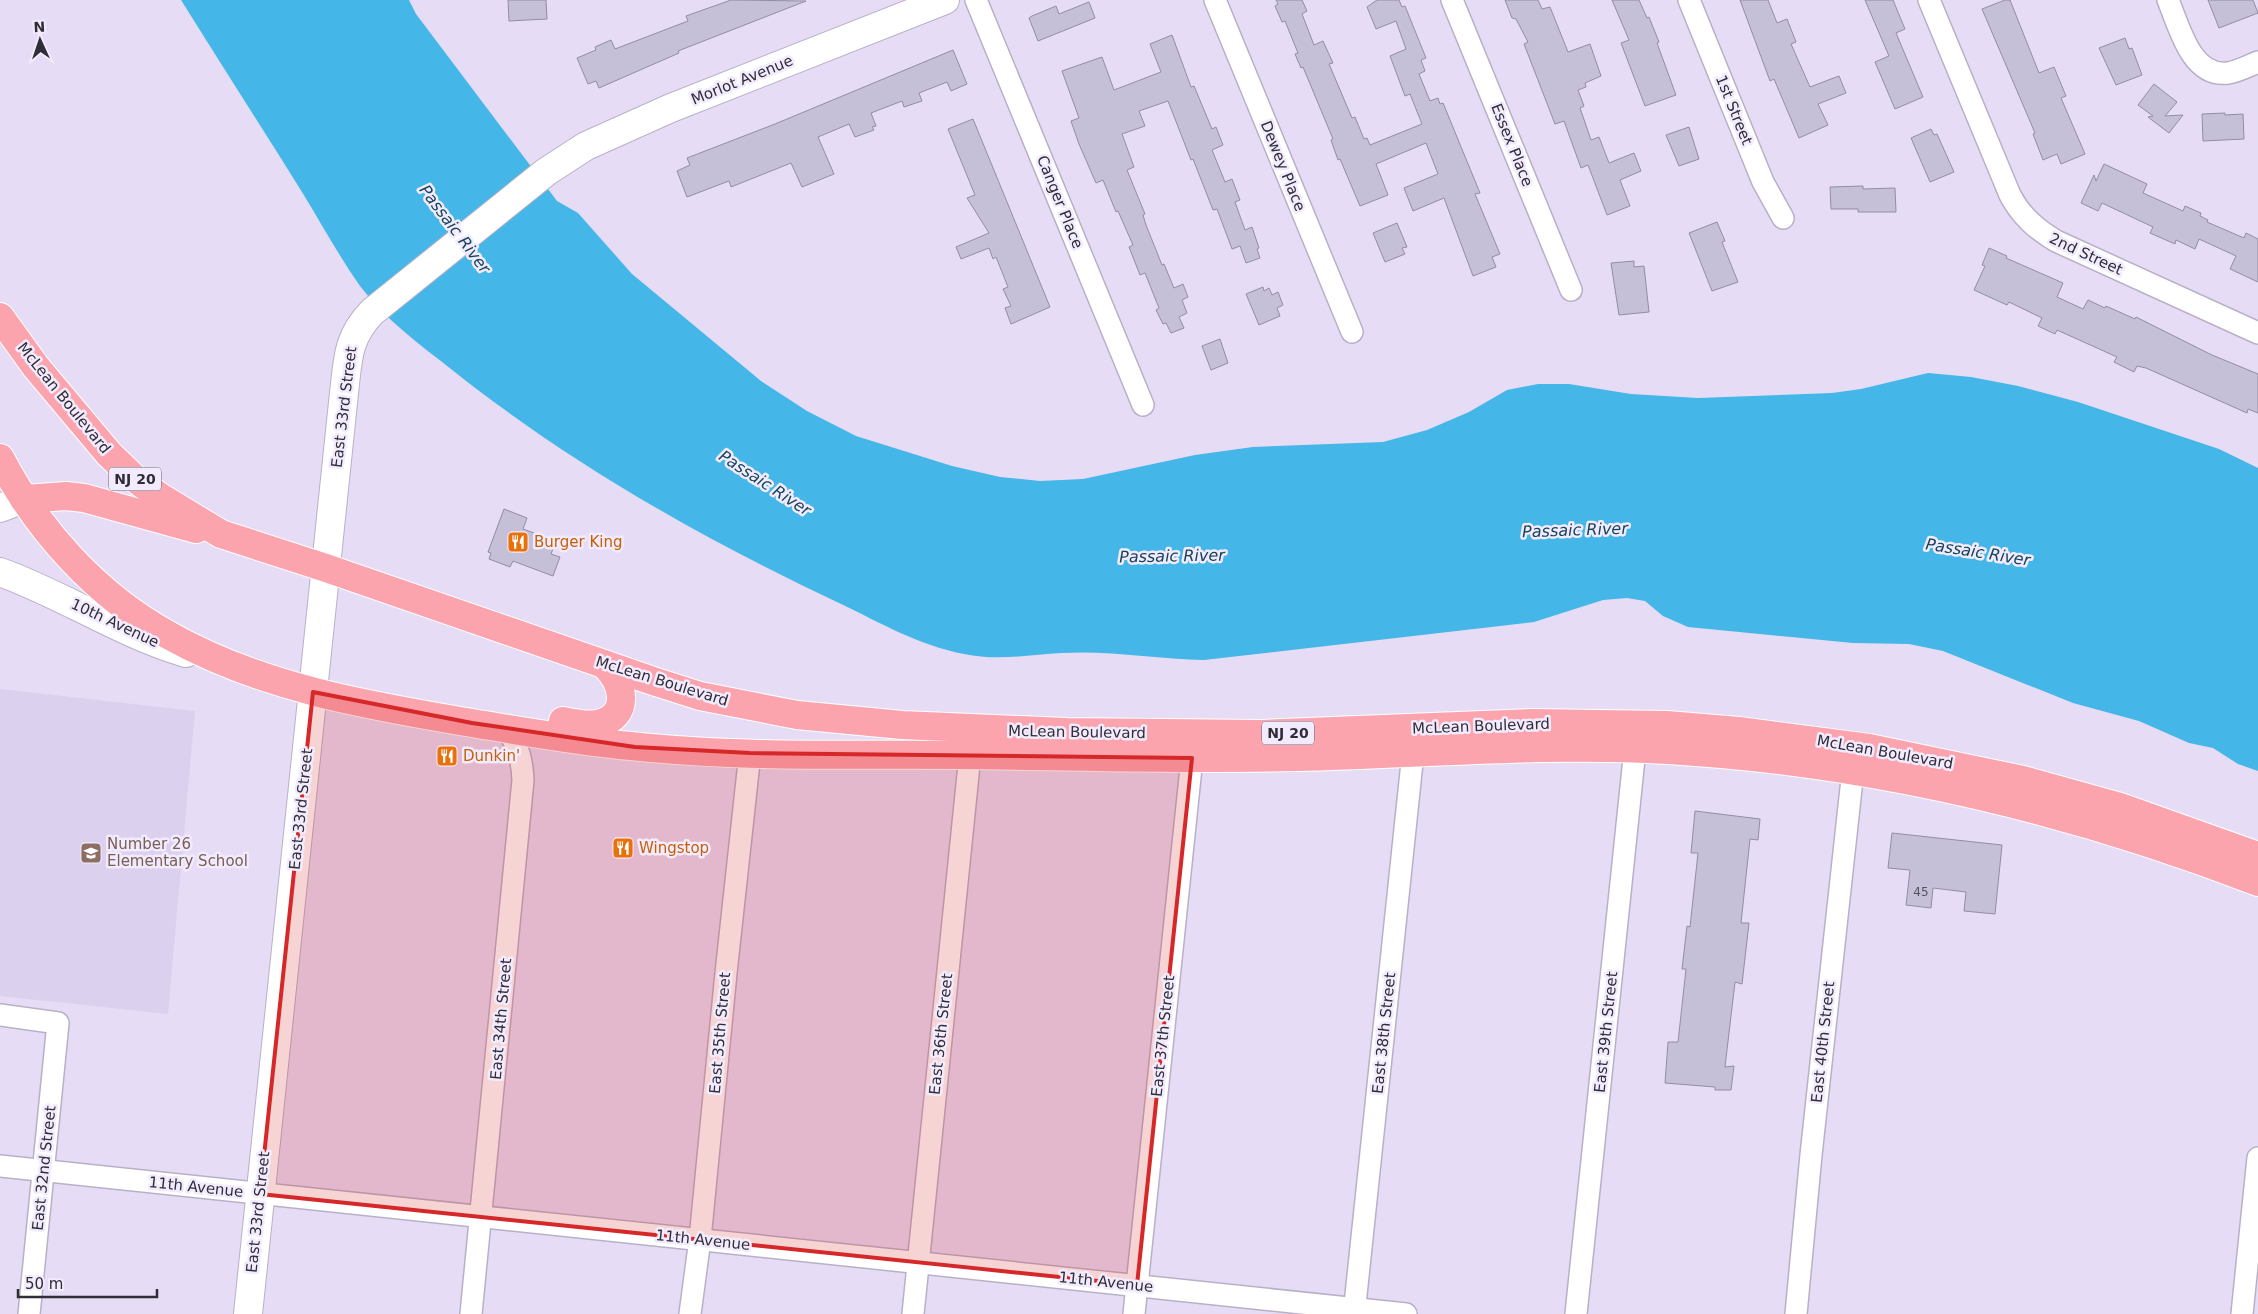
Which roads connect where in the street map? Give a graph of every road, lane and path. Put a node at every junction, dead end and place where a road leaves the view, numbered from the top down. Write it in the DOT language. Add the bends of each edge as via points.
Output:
graph roads {
  1 [pos="944,0"];
  2 [pos="976,0"];
  3 [pos="1214,0"];
  4 [pos="1452,0"];
  5 [pos="1689,0"];
  6 [pos="1929,0"];
  7 [pos="2168,0"];
  8 [pos="2258,62"];
  9 [pos="1782,218"];
  10 [pos="1571,290"];
  11 [pos="372,312"];
  12 [pos="0,317"];
  13 [pos="1352,332"];
  14 [pos="2258,333"];
  15 [pos="1143,405"];
  16 [pos="0,458"];
  17 [pos="8,503"];
  18 [pos="222,534"];
  19 [pos="326,568"];
  20 [pos="3,573"];
  21 [pos="604,664"];
  22 [pos="232,665"];
  23 [pos="313,692"];
  24 [pos="505,728"];
  25 [pos="1635,749"];
  26 [pos="750,753"];
  27 [pos="1413,753"];
  28 [pos="970,755"];
  29 [pos="1192,758"];
  30 [pos="1853,770"];
  31 [pos="2258,856"];
  32 [pos="2258,882"];
  33 [pos="0,1015"];
  34 [pos="2258,1158"];
  35 [pos="0,1166"];
  36 [pos="44,1170"];
  37 [pos="260,1194"];
  38 [pos="482,1217"];
  39 [pos="700,1239"];
  40 [pos="918,1262"];
  41 [pos="1137,1285"];
  42 [pos="1354,1311"];
  43 [pos="29,1314"];
  44 [pos="248,1314"];
  45 [pos="471,1314"];
  46 [pos="690,1314"];
  47 [pos="913,1314"];
  48 [pos="1134,1314"];
  49 [pos="1406,1314"];
  50 [pos="1576,1314"];
  51 [pos="1796,1314"];
  52 [pos="2242,1314"];
  1 -- 11 [label="main road, Morlot Avenue" via="586,146 546,172"];
  2 -- 15 [label="street, Canger Place"];
  3 -- 13 [label="street, Dewey Place"];
  4 -- 10 [label="street, Essex Place"];
  5 -- 9 [label="street, 1st Street" via="1763,182"];
  6 -- 14 [label="street, 2nd Street" via="2010,195 2028,222 2056,241"];
  7 -- 8 [label="street" via="2192,55 2209,70 2228,73"];
  11 -- 19 [label="main road, East 33rd Street" via="356,331 348,353"];
  12 -- 18 [label="main road, McLean Boulevard / NJ 20" via="36,367 109,454 160,498"];
  16 -- 17 [label="main road, McLean Boulevard / NJ 20"];
  17 -- 18 [label="main road" via="66,496 84,498 169,523"];
  17 -- 22 [label="main road, McLean Boulevard / NJ 20" via="110,594 168,635"];
  18 -- 19 [label="main road, McLean Boulevard / NJ 20"];
  19 -- 21 [label="main road, McLean Boulevard / NJ 20"];
  19 -- 23 [label="main road, East 33rd Street"];
  20 -- 22 [label="main road, 10th Avenue" via="154,642"];
  21 -- 23 [label="main road" via="614,673 622,693 616,713 597,724 427,699"];
  21 -- 31 [label="main road, McLean Boulevard / NJ 20" via="700,696 746,706 902,726 1261,734 1532,723 1676,726 1795,737 1921,757 2023,780 2120,807"];
  22 -- 23 [label="main road, McLean Boulevard / NJ 20"];
  23 -- 24 [label="main road, McLean Boulevard / NJ 20"];
  23 -- 37 [label="main road, East 33rd Street"];
  24 -- 26 [label="main road, McLean Boulevard / NJ 20" via="635,747"];
  24 -- 38 [label="street, East 34th Street" via="519,752 523,780"];
  25 -- 27 [label="main road, McLean Boulevard / NJ 20" via="1532,748"];
  25 -- 30 [label="main road, McLean Boulevard / NJ 20" via="1736,756"];
  25 -- 50 [label="street, East 39th Street"];
  26 -- 28 [label="main road, McLean Boulevard / NJ 20"];
  26 -- 39 [label="street, East 35th Street"];
  27 -- 29 [label="main road, McLean Boulevard / NJ 20"];
  27 -- 42 [label="street, East 38th Street"];
  28 -- 29 [label="main road, McLean Boulevard / NJ 20"];
  28 -- 40 [label="street, East 36th Street"];
  29 -- 41 [label="street, East 37th Street"];
  30 -- 32 [label="main road, McLean Boulevard / NJ 20" via="1967,792 2064,816 2161,846"];
  30 -- 51 [label="street, East 40th Street"];
  33 -- 36 [label="street, East 32nd Street" via="58,1023"];
  34 -- 52 [label="street"];
  35 -- 36 [label="street, 11th Avenue"];
  36 -- 37 [label="street, 11th Avenue"];
  36 -- 43 [label="street, East 32nd Street"];
  37 -- 38 [label="street, 11th Avenue"];
  37 -- 44 [label="main road, East 33rd Street"];
  38 -- 39 [label="street, 11th Avenue"];
  38 -- 45 [label="street, East 34th Street"];
  39 -- 40 [label="street, 11th Avenue"];
  39 -- 46 [label="street, East 35th Street"];
  40 -- 41 [label="street, 11th Avenue"];
  40 -- 47 [label="street, East 36th Street"];
  41 -- 42 [label="street, 11th Avenue"];
  41 -- 48 [label="street, East 37th Street"];
  42 -- 49 [label="street, 11th Avenue"];
}
